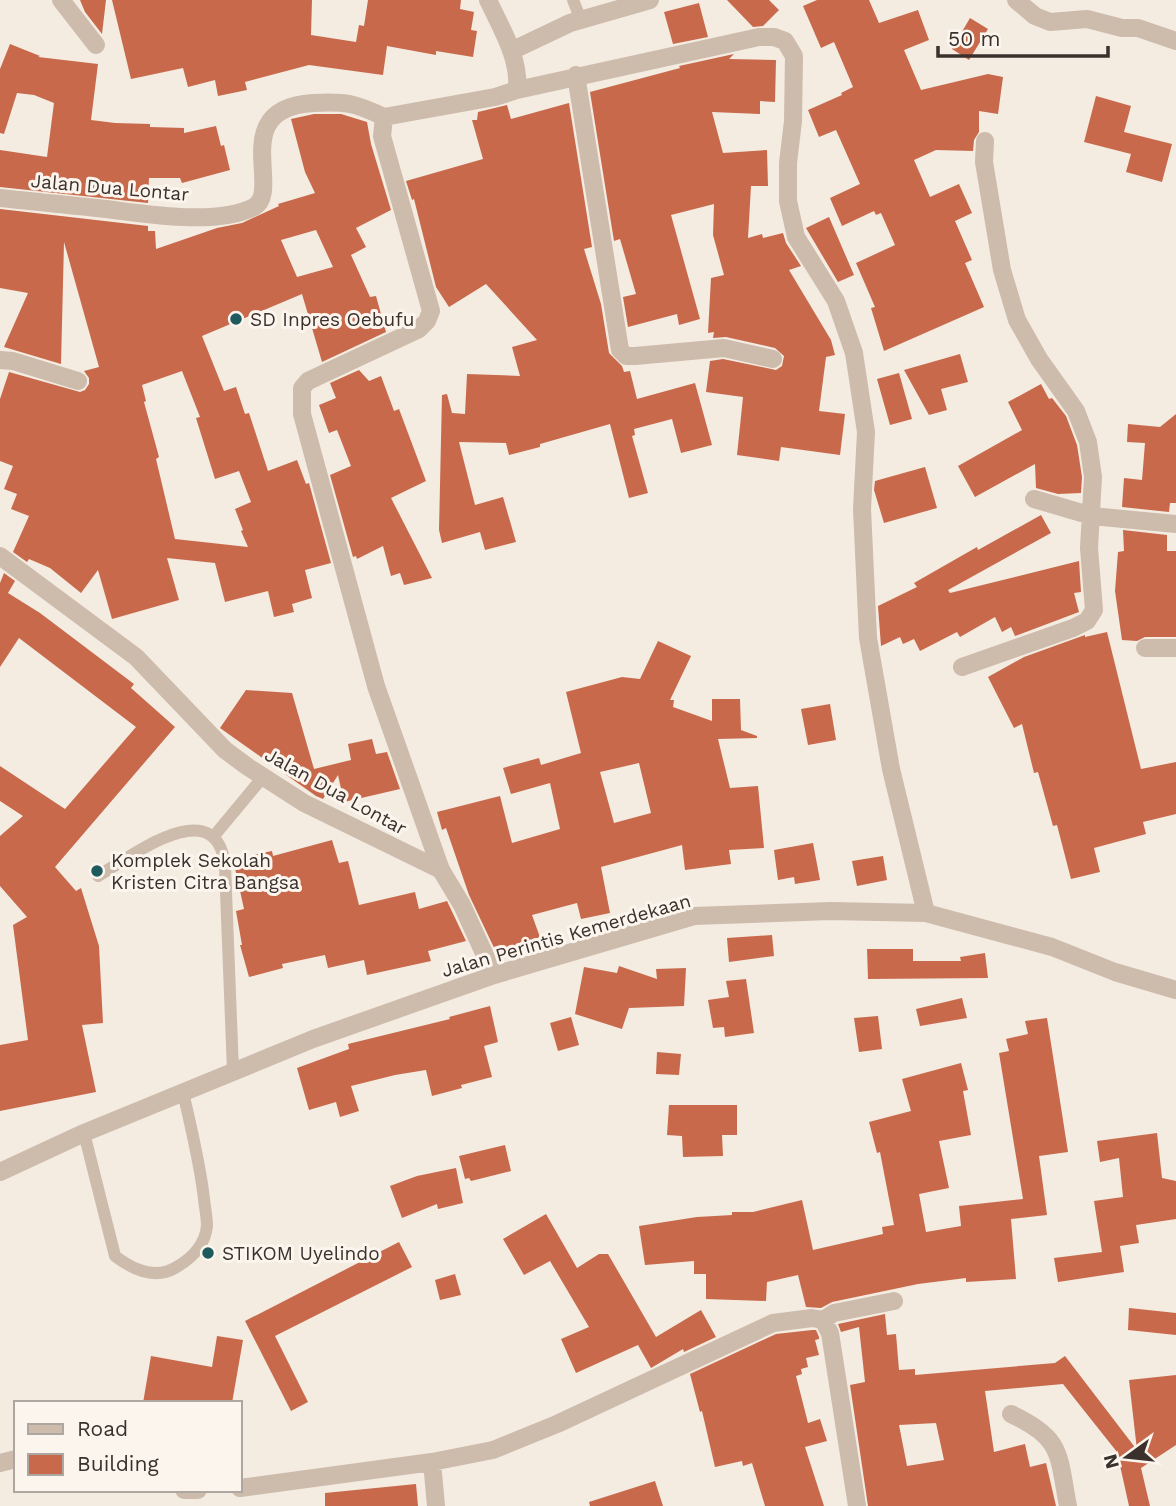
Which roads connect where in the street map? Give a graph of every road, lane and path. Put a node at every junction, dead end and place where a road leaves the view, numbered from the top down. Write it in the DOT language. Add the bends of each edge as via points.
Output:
graph roads {
  1 [pos="61,0"];
  2 [pos="488,0"];
  3 [pos="573,0"];
  4 [pos="650,0"];
  5 [pos="1016,0"];
  6 [pos="581,20"];
  7 [pos="1176,41"];
  8 [pos="96,45"];
  9 [pos="511,51"];
  10 [pos="576,75"];
  11 [pos="517,90"];
  12 [pos="384,117"];
  13 [pos="985,141"];
  14 [pos="0,198"];
  15 [pos="773,359"];
  16 [pos="0,360"];
  17 [pos="78,381"];
  18 [pos="1034,499"];
  19 [pos="1092,516"];
  20 [pos="1176,524"];
  21 [pos="0,556"];
  22 [pos="1145,648"];
  23 [pos="1176,648"];
  24 [pos="962,667"];
  25 [pos="263,777"];
  26 [pos="214,836"];
  27 [pos="441,870"];
  28 [pos="98,876"];
  29 [pos="926,914"];
  30 [pos="494,975"];
  31 [pos="1176,990"];
  32 [pos="233,1071"];
  33 [pos="183,1092"];
  34 [pos="83,1133"];
  35 [pos="0,1172"];
  36 [pos="894,1301"];
  37 [pos="823,1320"];
  38 [pos="1011,1414"];
  39 [pos="432,1462"];
  40 [pos="242,1488"];
  41 [pos="436,1506"];
  42 [pos="857,1506"];
  43 [pos="1068,1506"];
  1 -- 8 [label="street"];
  2 -- 9 [label="street"];
  3 -- 6 [label="lane"];
  4 -- 6 [label="street"];
  5 -- 7 [label="street" via="1050,22 1087,19 1138,28"];
  6 -- 9 [label="street"];
  9 -- 11 [label="street"];
  10 -- 11 [label="street"];
  10 -- 15 [label="street" via="620,350 635,356 724,348"];
  10 -- 29 [label="street" via="760,37 785,41 794,56 788,201 796,237 836,301 854,353 866,432 862,509 868,638 891,769"];
  11 -- 12 [label="street"];
  12 -- 14 [label="street, Jalan Dua Lontar" via="339,102 284,110 267,124 263,139 260,202 231,214 186,218"];
  12 -- 27 [label="street" via="382,136 431,312 419,329 308,381 302,388 302,414 376,686"];
  13 -- 19 [label="street" via="984,162 1002,271 1017,320 1076,411 1088,442"];
  16 -- 17 [label="street"];
  18 -- 19 [label="street"];
  19 -- 20 [label="street"];
  19 -- 24 [label="street" via="1089,548 1094,610 1087,621"];
  21 -- 25 [label="street, Jalan Dua Lontar" via="136,657 225,750"];
  22 -- 23 [label="street"];
  25 -- 26 [label="lane"];
  25 -- 27 [label="street, Jalan Dua Lontar" via="304,803"];
  26 -- 28 [label="lane" via="197,831 174,834"];
  26 -- 32 [label="lane" via="224,860"];
  27 -- 30 [label="street"];
  29 -- 30 [label="street, Jalan Perintis Kemerdekaan" via="831,911 694,916"];
  29 -- 31 [label="street, Jalan Perintis Kemerdekaan" via="1052,947"];
  30 -- 32 [label="street, Jalan Perintis Kemerdekaan"];
  32 -- 33 [label="street, Jalan Perintis Kemerdekaan"];
  33 -- 34 [label="street, Jalan Perintis Kemerdekaan"];
  33 -- 34 [label="lane" via="200,1167 207,1227 188,1261 170,1271 150,1273 131,1268 115,1256"];
  34 -- 35 [label="street, Jalan Perintis Kemerdekaan"];
  36 -- 37 [label="street" via="834,1312"];
  37 -- 39 [label="street" via="773,1323 557,1424 493,1450"];
  37 -- 42 [label="street" via="830,1333"];
  38 -- 43 [label="street" via="1050,1439 1059,1458"];
  39 -- 40 [label="street"];
  39 -- 41 [label="street"];
}
